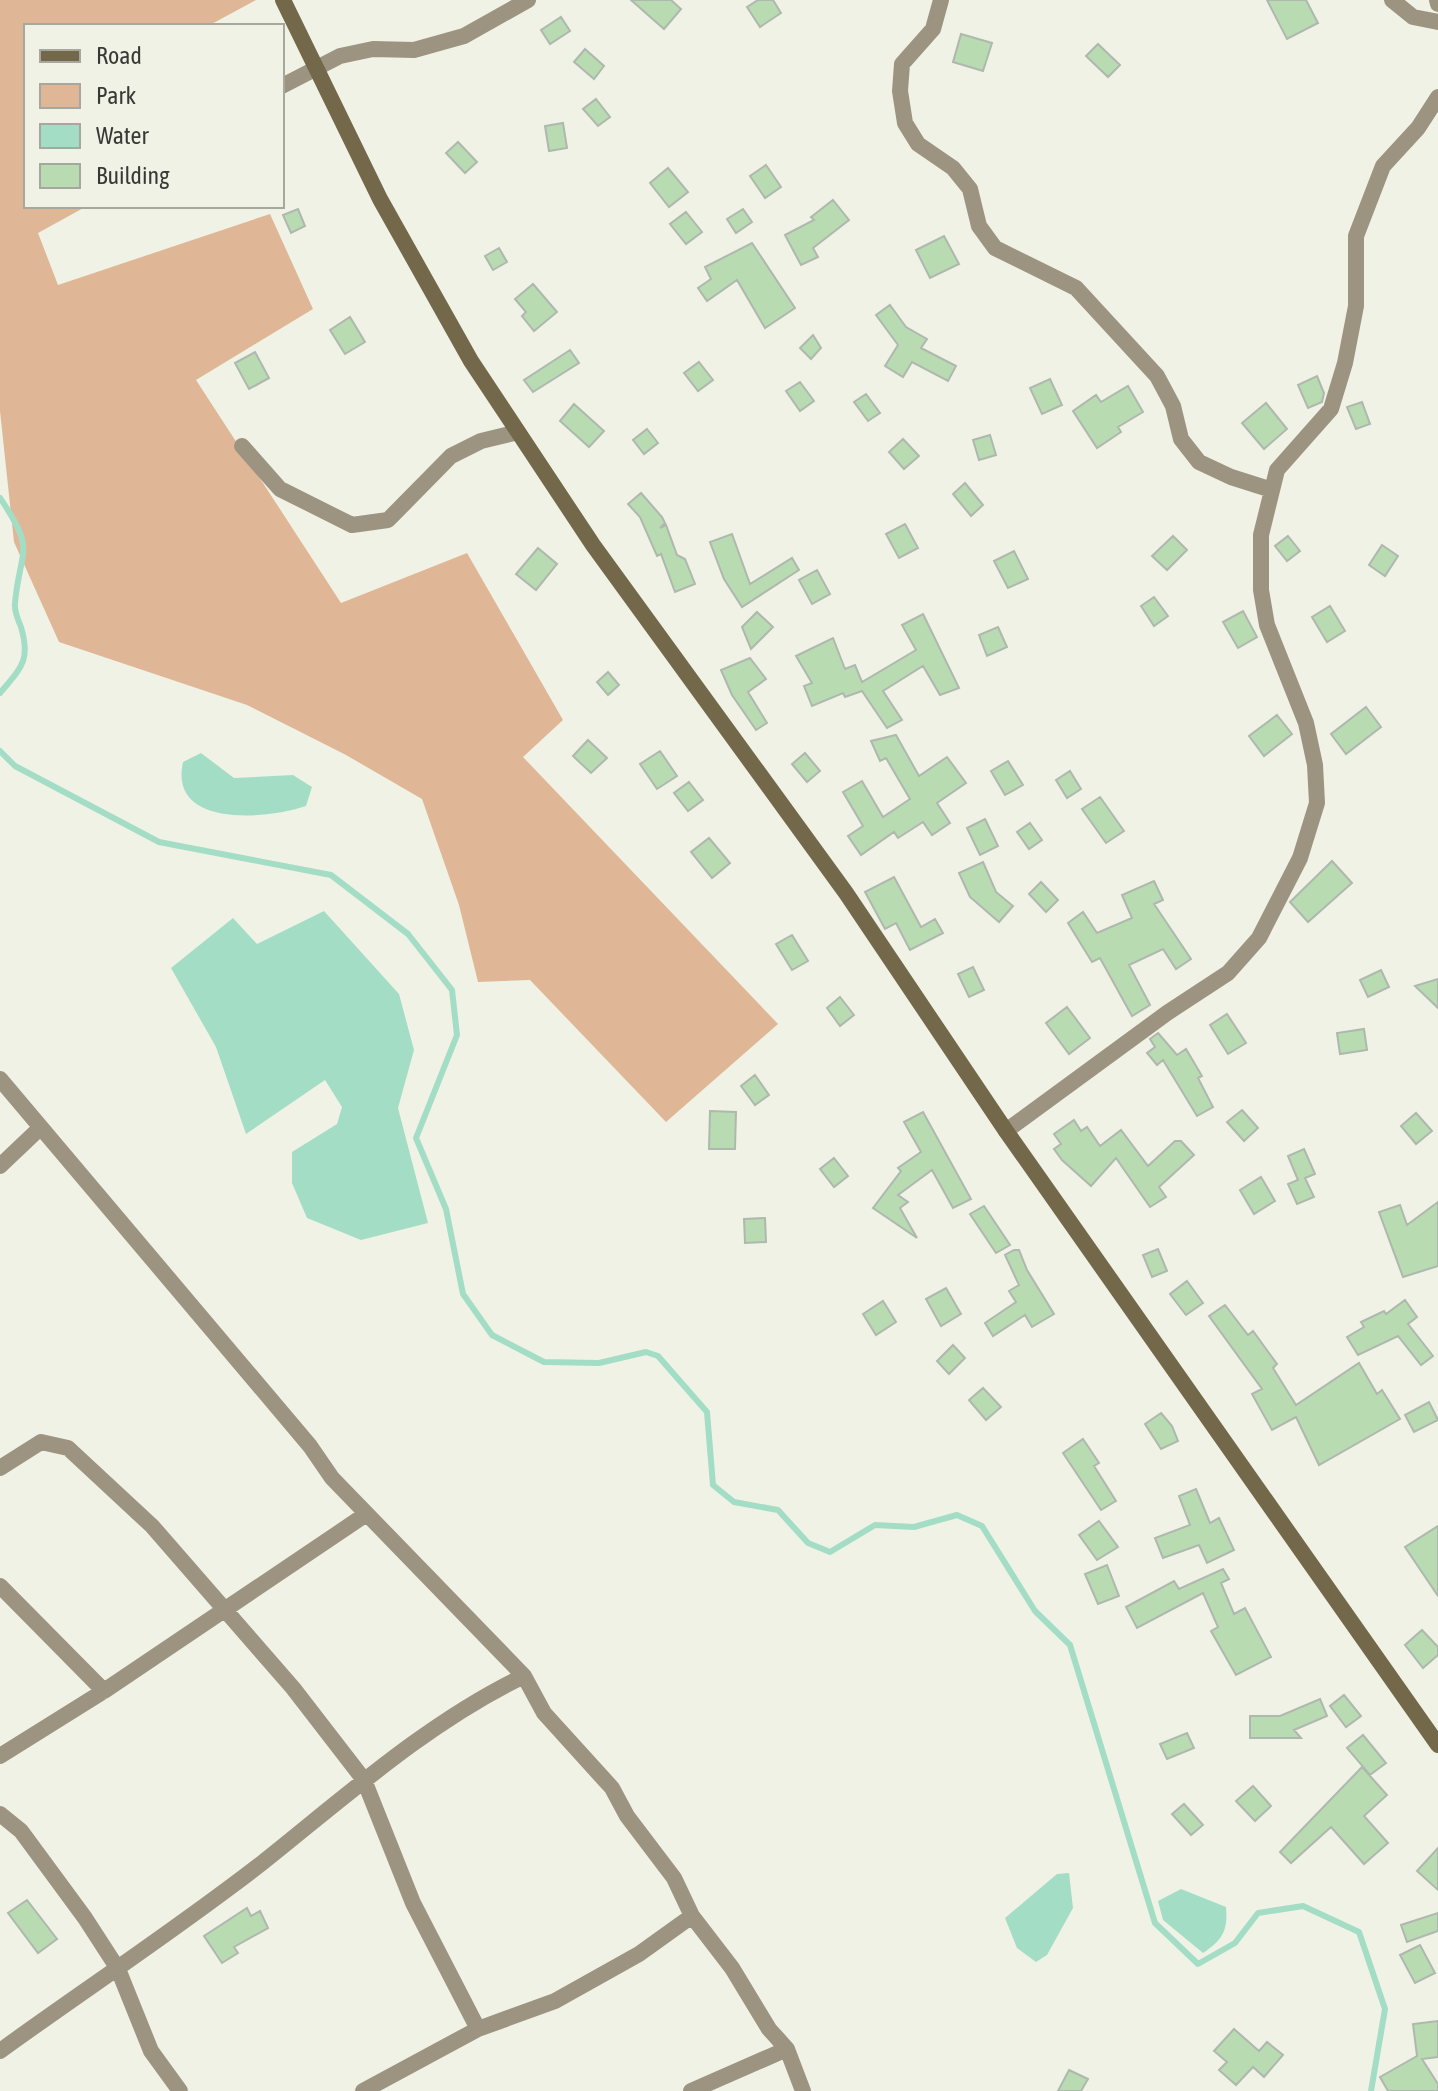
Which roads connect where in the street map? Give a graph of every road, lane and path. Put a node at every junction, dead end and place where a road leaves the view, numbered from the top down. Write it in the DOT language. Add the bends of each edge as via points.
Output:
graph roads {
  1 [pos="283,0"];
  2 [pos="528,0"];
  3 [pos="941,0"];
  4 [pos="1392,0"];
  5 [pos="1438,22"];
  6 [pos="316,67"];
  7 [pos="284,85"];
  8 [pos="1438,97"];
  9 [pos="518,432"];
  10 [pos="242,446"];
  11 [pos="1272,490"];
  12 [pos="0,1079"];
  13 [pos="40,1128"];
  14 [pos="1006,1131"];
  15 [pos="0,1166"];
  16 [pos="0,1468"];
  17 [pos="365,1515"];
  18 [pos="0,1586"];
  19 [pos="224,1611"];
  20 [pos="524,1676"];
  21 [pos="104,1691"];
  22 [pos="1438,1745"];
  23 [pos="0,1756"];
  24 [pos="364,1780"];
  25 [pos="0,1814"];
  26 [pos="692,1916"];
  27 [pos="118,1969"];
  28 [pos="478,2029"];
  29 [pos="787,2049"];
  30 [pos="0,2051"];
  31 [pos="180,2091"];
  32 [pos="363,2091"];
  33 [pos="691,2091"];
  34 [pos="803,2091"];
  1 -- 6 [label="main road"];
  2 -- 6 [label="street" via="464,36 414,50 373,49"];
  3 -- 11 [label="street" via="933,29 902,64 905,123 918,144 953,168 970,189 979,226 995,248 1076,288 1157,376 1173,406 1181,439 1199,462"];
  4 -- 5 [label="street" via="1413,17"];
  6 -- 7 [label="street"];
  6 -- 9 [label="main road" via="422,279"];
  8 -- 11 [label="street" via="1383,166 1356,236 1356,306 1331,409 1277,470"];
  9 -- 10 [label="street" via="481,441 451,456 388,520 352,525 280,489"];
  9 -- 14 [label="main road" via="593,545 846,893"];
  11 -- 14 [label="street" via="1261,535 1261,590 1275,649 1306,723 1317,790 1300,858 1259,938 1228,973"];
  12 -- 13 [label="street"];
  13 -- 15 [label="street"];
  13 -- 17 [label="street"];
  14 -- 22 [label="main road"];
  16 -- 19 [label="street" via="41,1442 68,1448 152,1526"];
  17 -- 19 [label="street"];
  17 -- 20 [label="street"];
  18 -- 21 [label="street"];
  19 -- 21 [label="street"];
  19 -- 24 [label="street" via="293,1688"];
  20 -- 24 [label="street" via="496,1689"];
  20 -- 26 [label="street" via="544,1713 612,1788 674,1878"];
  21 -- 23 [label="street"];
  24 -- 27 [label="street"];
  24 -- 28 [label="street" via="413,1903"];
  25 -- 27 [label="street" via="21,1831"];
  26 -- 28 [label="street" via="639,1954 555,2001"];
  26 -- 29 [label="street"];
  27 -- 30 [label="street"];
  27 -- 31 [label="street" via="151,2051"];
  28 -- 32 [label="street"];
  29 -- 33 [label="street"];
  29 -- 34 [label="street"];
}
